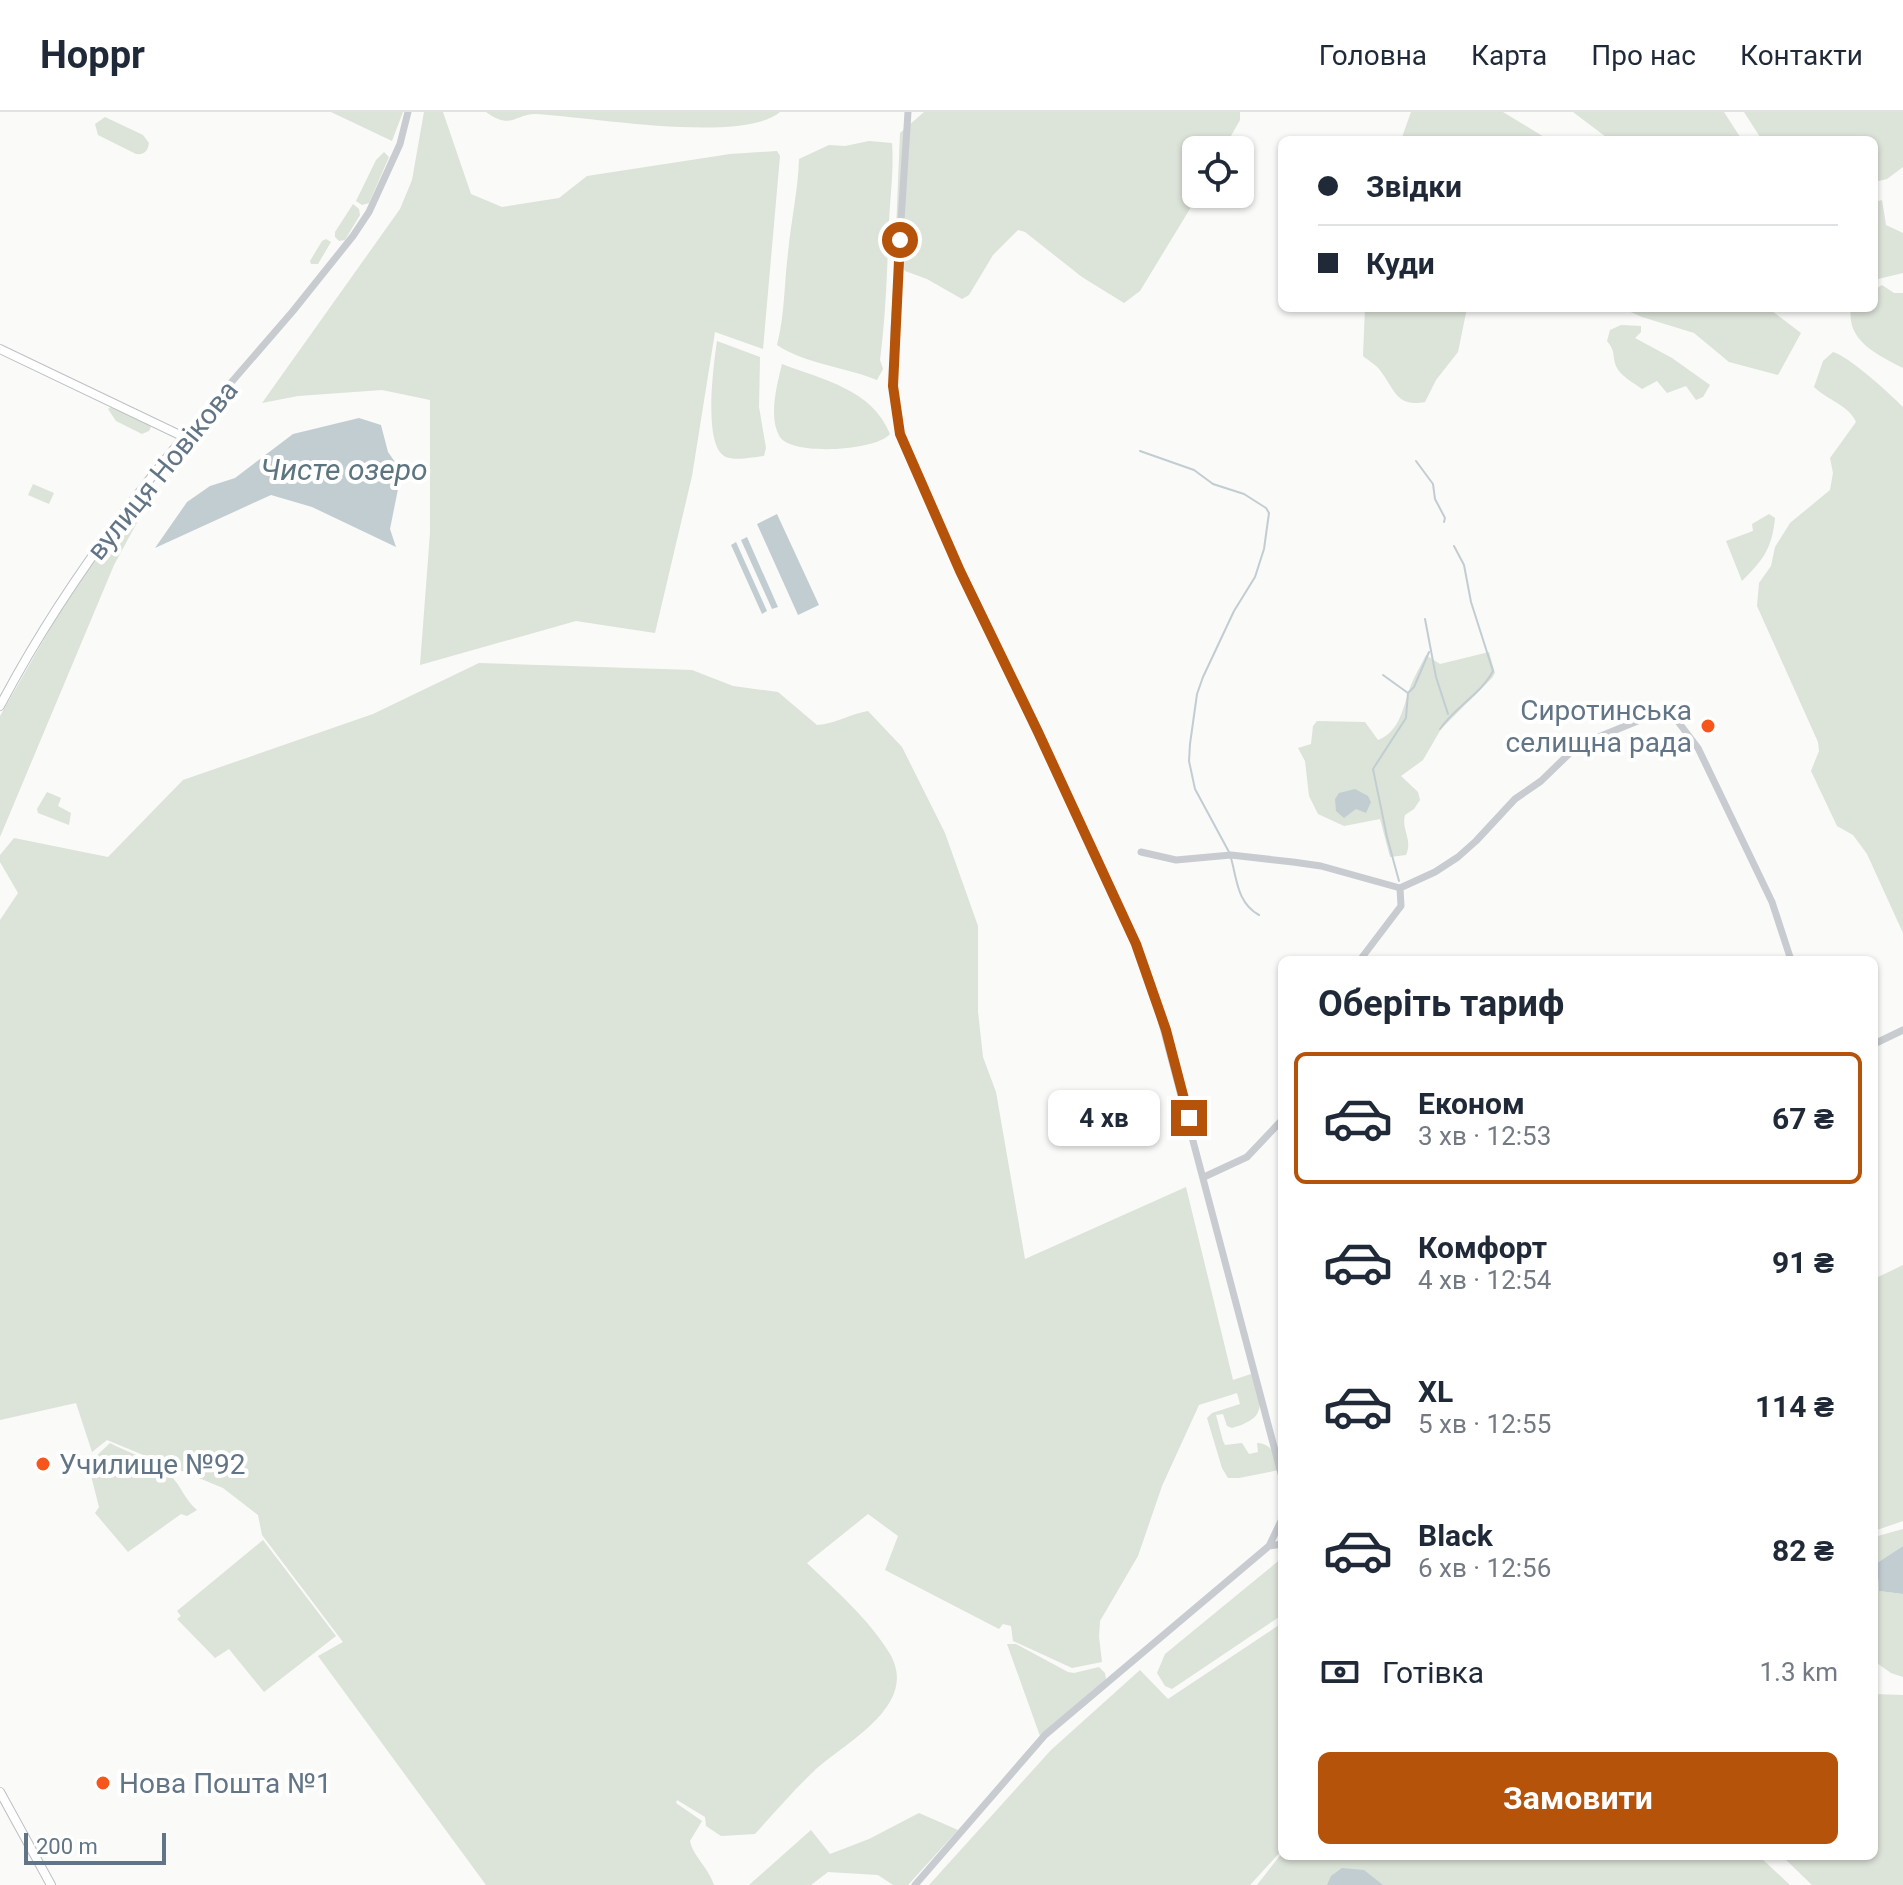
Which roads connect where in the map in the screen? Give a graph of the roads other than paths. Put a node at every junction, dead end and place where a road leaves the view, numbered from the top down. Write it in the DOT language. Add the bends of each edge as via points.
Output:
graph roads {
  1 [pos="408,112"];
  2 [pos="908,112"];
  3 [pos="0,349"];
  4 [pos="184,437"];
  5 [pos="0,706"];
  6 [pos="1141,852"];
  7 [pos="1400,888"];
  8 [pos="1363,956"];
  9 [pos="1790,956"];
  10 [pos="1903,1030"];
  11 [pos="1878,1042"];
  12 [pos="1278,1124"];
  13 [pos="1204,1177"];
  14 [pos="1278,1462"];
  15 [pos="1278,1527"];
  16 [pos="1278,1545"];
  17 [pos="1269,1546"];
  18 [pos="0,1792"];
  19 [pos="51,1885"];
  20 [pos="915,1885"];
  1 -- 4 [label="street, вулиця Новікова" via="400,144 369,212 293,311"];
  2 -- 13 [label="street" via="894,329 893,386 900,434 1136,944 1166,1030"];
  3 -- 4 [label="main road"];
  4 -- 5 [label="main road, вулиця Новікова" via="74,580"];
  6 -- 7 [label="street" via="1176,860 1231,855 1293,862"];
  7 -- 8 [label="street" via="1401,906"];
  7 -- 9 [label="street" via="1458,857 1573,750 1665,714 1676,719 1698,748 1772,902"];
  10 -- 11 [label="street"];
  12 -- 13 [label="street" via="1247,1157"];
  13 -- 14 [label="street"];
  15 -- 17 [label="street"];
  16 -- 17 [label="street"];
  17 -- 20 [label="street" via="1045,1735"];
  18 -- 19 [label="main road"];
}
